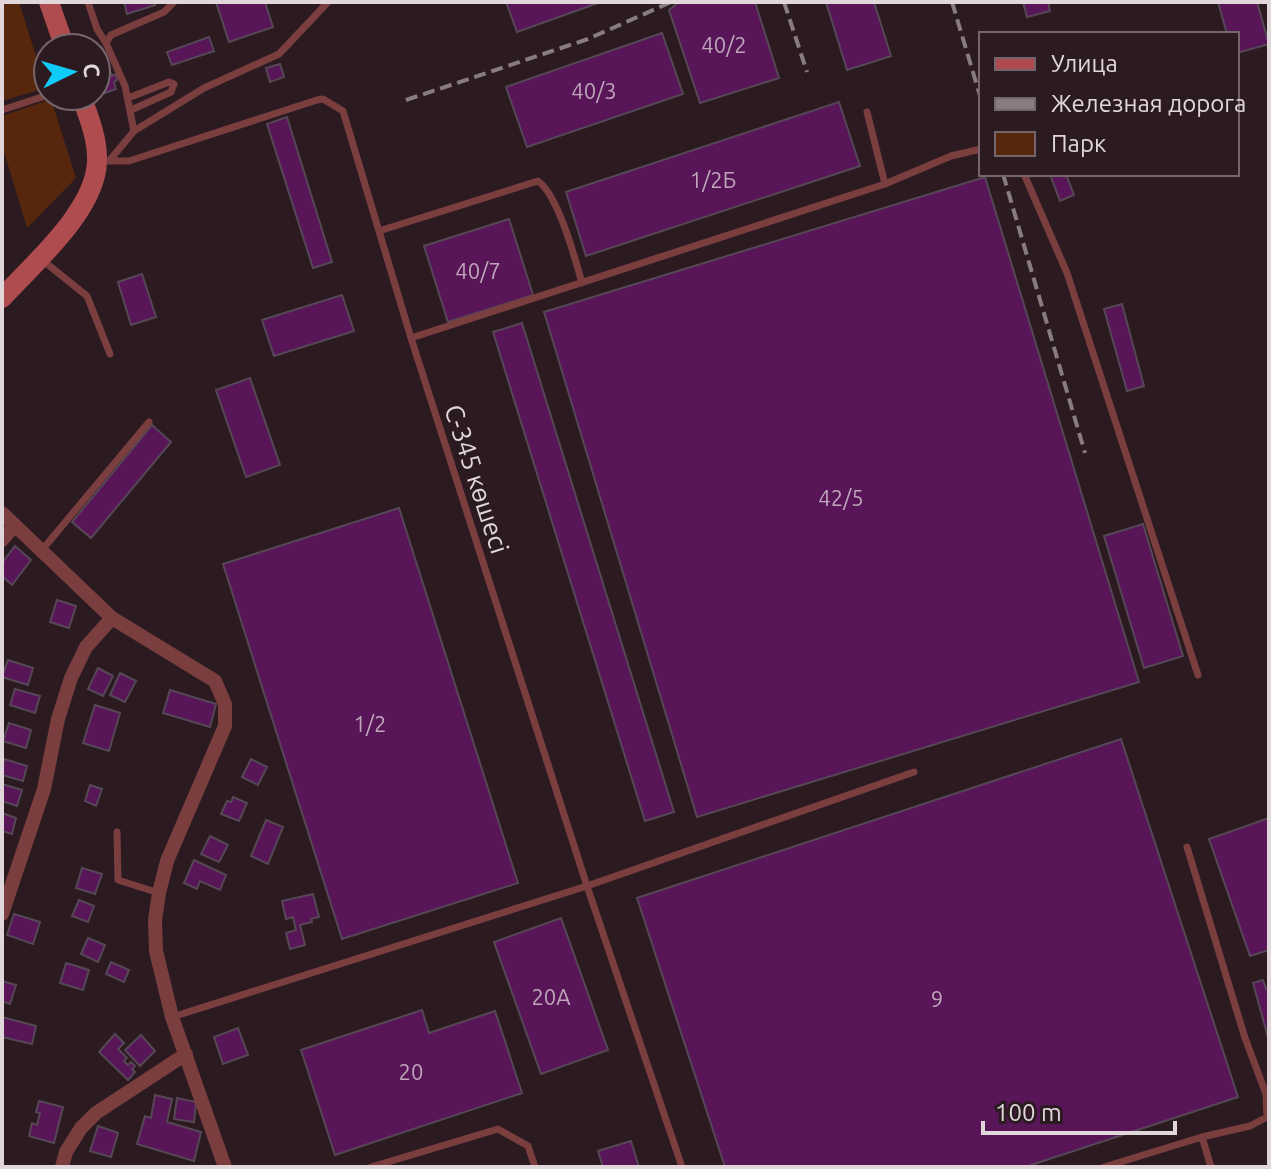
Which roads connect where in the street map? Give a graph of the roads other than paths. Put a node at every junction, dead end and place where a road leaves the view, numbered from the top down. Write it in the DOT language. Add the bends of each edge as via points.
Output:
graph roads {
  1 [pos="49,2"];
  2 [pos="88,2"];
  3 [pos="174,2"];
  4 [pos="328,2"];
  5 [pos="59,32"];
  6 [pos="99,32"];
  7 [pos="112,35"];
  8 [pos="112,58"];
  9 [pos="128,98"];
  10 [pos="32,100"];
  11 [pos="2,110"];
  12 [pos="131,110"];
  13 [pos="87,112"];
  14 [pos="867,112"];
  15 [pos="134,131"];
  16 [pos="979,149"];
  17 [pos="104,161"];
  18 [pos="1025,176"];
  19 [pos="885,184"];
  20 [pos="379,231"];
  21 [pos="39,257"];
  22 [pos="582,283"];
  23 [pos="2,298"];
  24 [pos="411,338"];
  25 [pos="110,354"];
  26 [pos="149,422"];
  27 [pos="2,513"];
  28 [pos="15,525"];
  29 [pos="2,540"];
  30 [pos="42,550"];
  31 [pos="112,618"];
  32 [pos="1198,675"];
  33 [pos="914,772"];
  34 [pos="117,832"];
  35 [pos="1187,847"];
  36 [pos="587,886"];
  37 [pos="159,893"];
  38 [pos="2,914"];
  39 [pos="172,1017"];
  40 [pos="186,1054"];
  41 [pos="1268,1116"];
  42 [pos="1202,1137"];
  43 [pos="62,1167"];
  44 [pos="225,1167"];
  45 [pos="371,1167"];
  46 [pos="535,1167"];
  47 [pos="682,1167"];
  48 [pos="1104,1167"];
  49 [pos="1211,1167"];
  1 -- 5 [label="main road"];
  2 -- 6 [label="lane"];
  3 -- 7 [label="lane" via="164,12"];
  4 -- 15 [label="lane" via="279,54 204,88"];
  8 -- 9 [label="lane"];
  9 -- 12 [label="lane"];
  9 -- 12 [label="lane" via="174,84 171,92"];
  10 -- 11 [label="lane"];
  12 -- 15 [label="lane"];
  13 -- 17 [label="main road"];
  14 -- 19 [label="lane"];
  15 -- 17 [label="lane"];
  16 -- 19 [label="lane"];
  17 -- 20 [label="lane, С-345 көшесі" via="129,161 323,99 343,111"];
  17 -- 21 [label="main road" via="75,217"];
  18 -- 32 [label="lane" via="1067,273"];
  19 -- 22 [label="lane"];
  20 -- 22 [label="lane" via="538,181 549,191"];
  20 -- 24 [label="lane, С-345 көшесі"];
  21 -- 23 [label="main road"];
  21 -- 25 [label="lane" via="87,296"];
  22 -- 24 [label="lane"];
  24 -- 36 [label="lane, С-345 көшесі"];
  26 -- 30 [label="lane"];
  27 -- 28 [label="street"];
  28 -- 29 [label="street"];
  28 -- 30 [label="street"];
  30 -- 31 [label="street"];
  31 -- 37 [label="street" via="215,681 225,704 225,726 167,861"];
  31 -- 38 [label="street" via="86,647 71,678 44,789"];
  33 -- 36 [label="lane"];
  34 -- 37 [label="lane" via="118,880"];
  35 -- 41 [label="lane" via="1266,1094"];
  36 -- 39 [label="lane"];
  36 -- 47 [label="lane, С-345 көшесі"];
  37 -- 39 [label="street" via="156,951"];
  39 -- 40 [label="street"];
  40 -- 43 [label="street" via="96,1113 81,1128"];
  40 -- 44 [label="street"];
  41 -- 42 [label="lane" via="1250,1126"];
  42 -- 48 [label="lane"];
  42 -- 49 [label="lane"];
  45 -- 46 [label="lane" via="498,1129 528,1146"];
}
